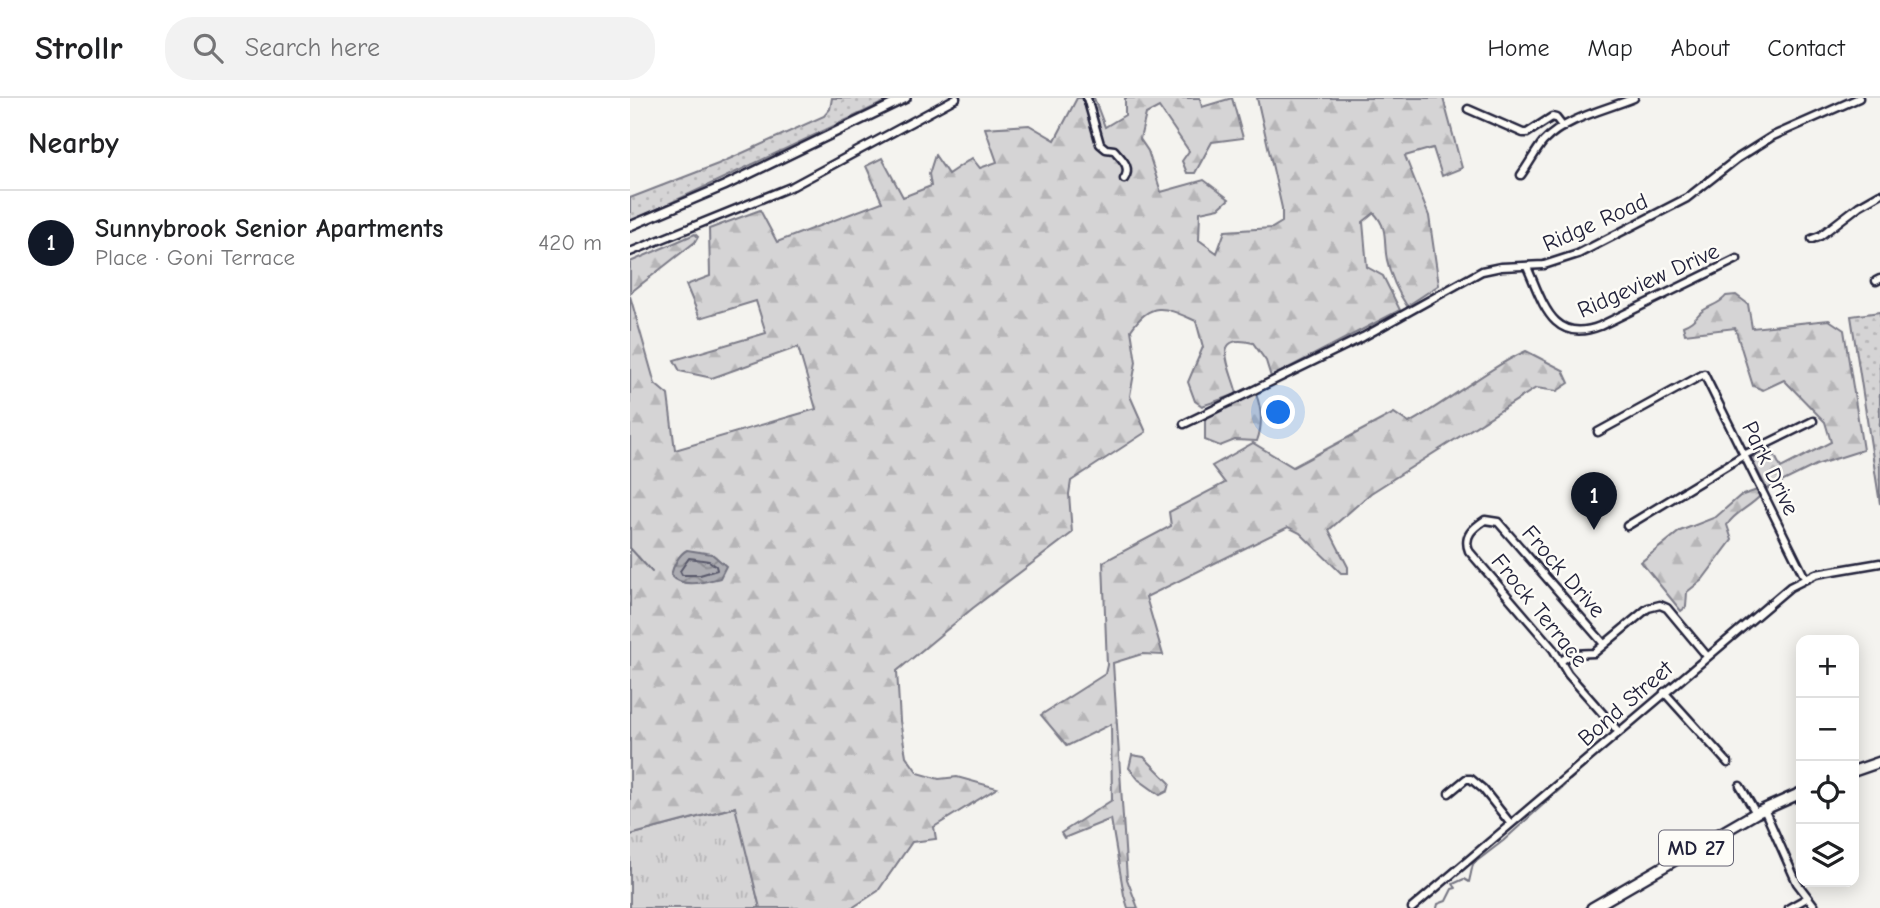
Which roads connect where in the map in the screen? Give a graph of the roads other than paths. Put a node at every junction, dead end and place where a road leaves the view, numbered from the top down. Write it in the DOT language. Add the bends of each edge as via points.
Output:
graph roads {
  1 [pos="906,98"];
  2 [pos="956,98"];
  3 [pos="1087,98"];
  4 [pos="1634,98"];
  5 [pos="1858,98"];
  6 [pos="1468,109"];
  7 [pos="1563,127"];
  8 [pos="1521,175"];
  9 [pos="1124,179"];
  10 [pos="1880,194"];
  11 [pos="630,226"];
  12 [pos="1812,239"];
  13 [pos="630,252"];
  14 [pos="1737,259"];
  15 [pos="1527,267"];
  16 [pos="1813,421"];
  17 [pos="1184,424"];
  18 [pos="1598,432"];
  19 [pos="1744,455"];
  20 [pos="1498,522"];
  21 [pos="1627,526"];
  22 [pos="1880,563"];
  23 [pos="1805,578"];
  24 [pos="1604,644"];
  25 [pos="1707,656"];
  26 [pos="1561,661"];
  27 [pos="1664,692"];
  28 [pos="1618,731"];
  29 [pos="1880,762"];
  30 [pos="1728,763"];
  31 [pos="1859,769"];
  32 [pos="1740,786"];
  33 [pos="1449,793"];
  34 [pos="1796,795"];
  35 [pos="1760,811"];
  36 [pos="1510,823"];
  37 [pos="1807,898"];
  38 [pos="1412,908"];
  39 [pos="1592,908"];
  40 [pos="1789,908"];
  41 [pos="1816,908"];
  1 -- 11 [label="main road"];
  2 -- 13 [label="street" via="793,186"];
  3 -- 9 [label="street" via="1100,144 1114,150 1126,165"];
  4 -- 7 [label="street"];
  5 -- 15 [label="street, Ridge Road" via="1773,136 1696,193 1662,212 1568,258"];
  6 -- 7 [label="street" via="1523,133 1552,117"];
  7 -- 8 [label="street" via="1542,143"];
  10 -- 12 [label="street"];
  14 -- 15 [label="street, Ridgeview Drive" via="1580,332 1560,326 1551,317"];
  15 -- 17 [label="street, Ridge Road" via="1482,271 1363,337"];
  16 -- 19 [label="street"];
  18 -- 19 [label="street, Park Drive" via="1704,374"];
  19 -- 21 [label="street"];
  19 -- 23 [label="street, Park Drive"];
  20 -- 24 [label="street, Frock Drive"];
  20 -- 26 [label="street, Frock Terrace" via="1480,523 1467,537 1467,548"];
  22 -- 23 [label="street, Bond Street"];
  23 -- 25 [label="street, Bond Street"];
  24 -- 25 [label="street" via="1648,608 1660,605"];
  24 -- 26 [label="street" via="1591,654 1572,654"];
  25 -- 27 [label="street, Bond Street"];
  26 -- 28 [label="street, Frock Terrace"];
  27 -- 28 [label="street, Bond Street"];
  27 -- 30 [label="street"];
  28 -- 36 [label="street, Bond Street"];
  29 -- 31 [label="highway"];
  32 -- 35 [label="street"];
  33 -- 36 [label="street" via="1471,779"];
  34 -- 35 [label="highway, MD 27"];
  35 -- 37 [label="street"];
  35 -- 39 [label="highway, MD 27"];
  36 -- 38 [label="street, Bond Street"];
  37 -- 40 [label="street"];
  37 -- 41 [label="street"];
}
